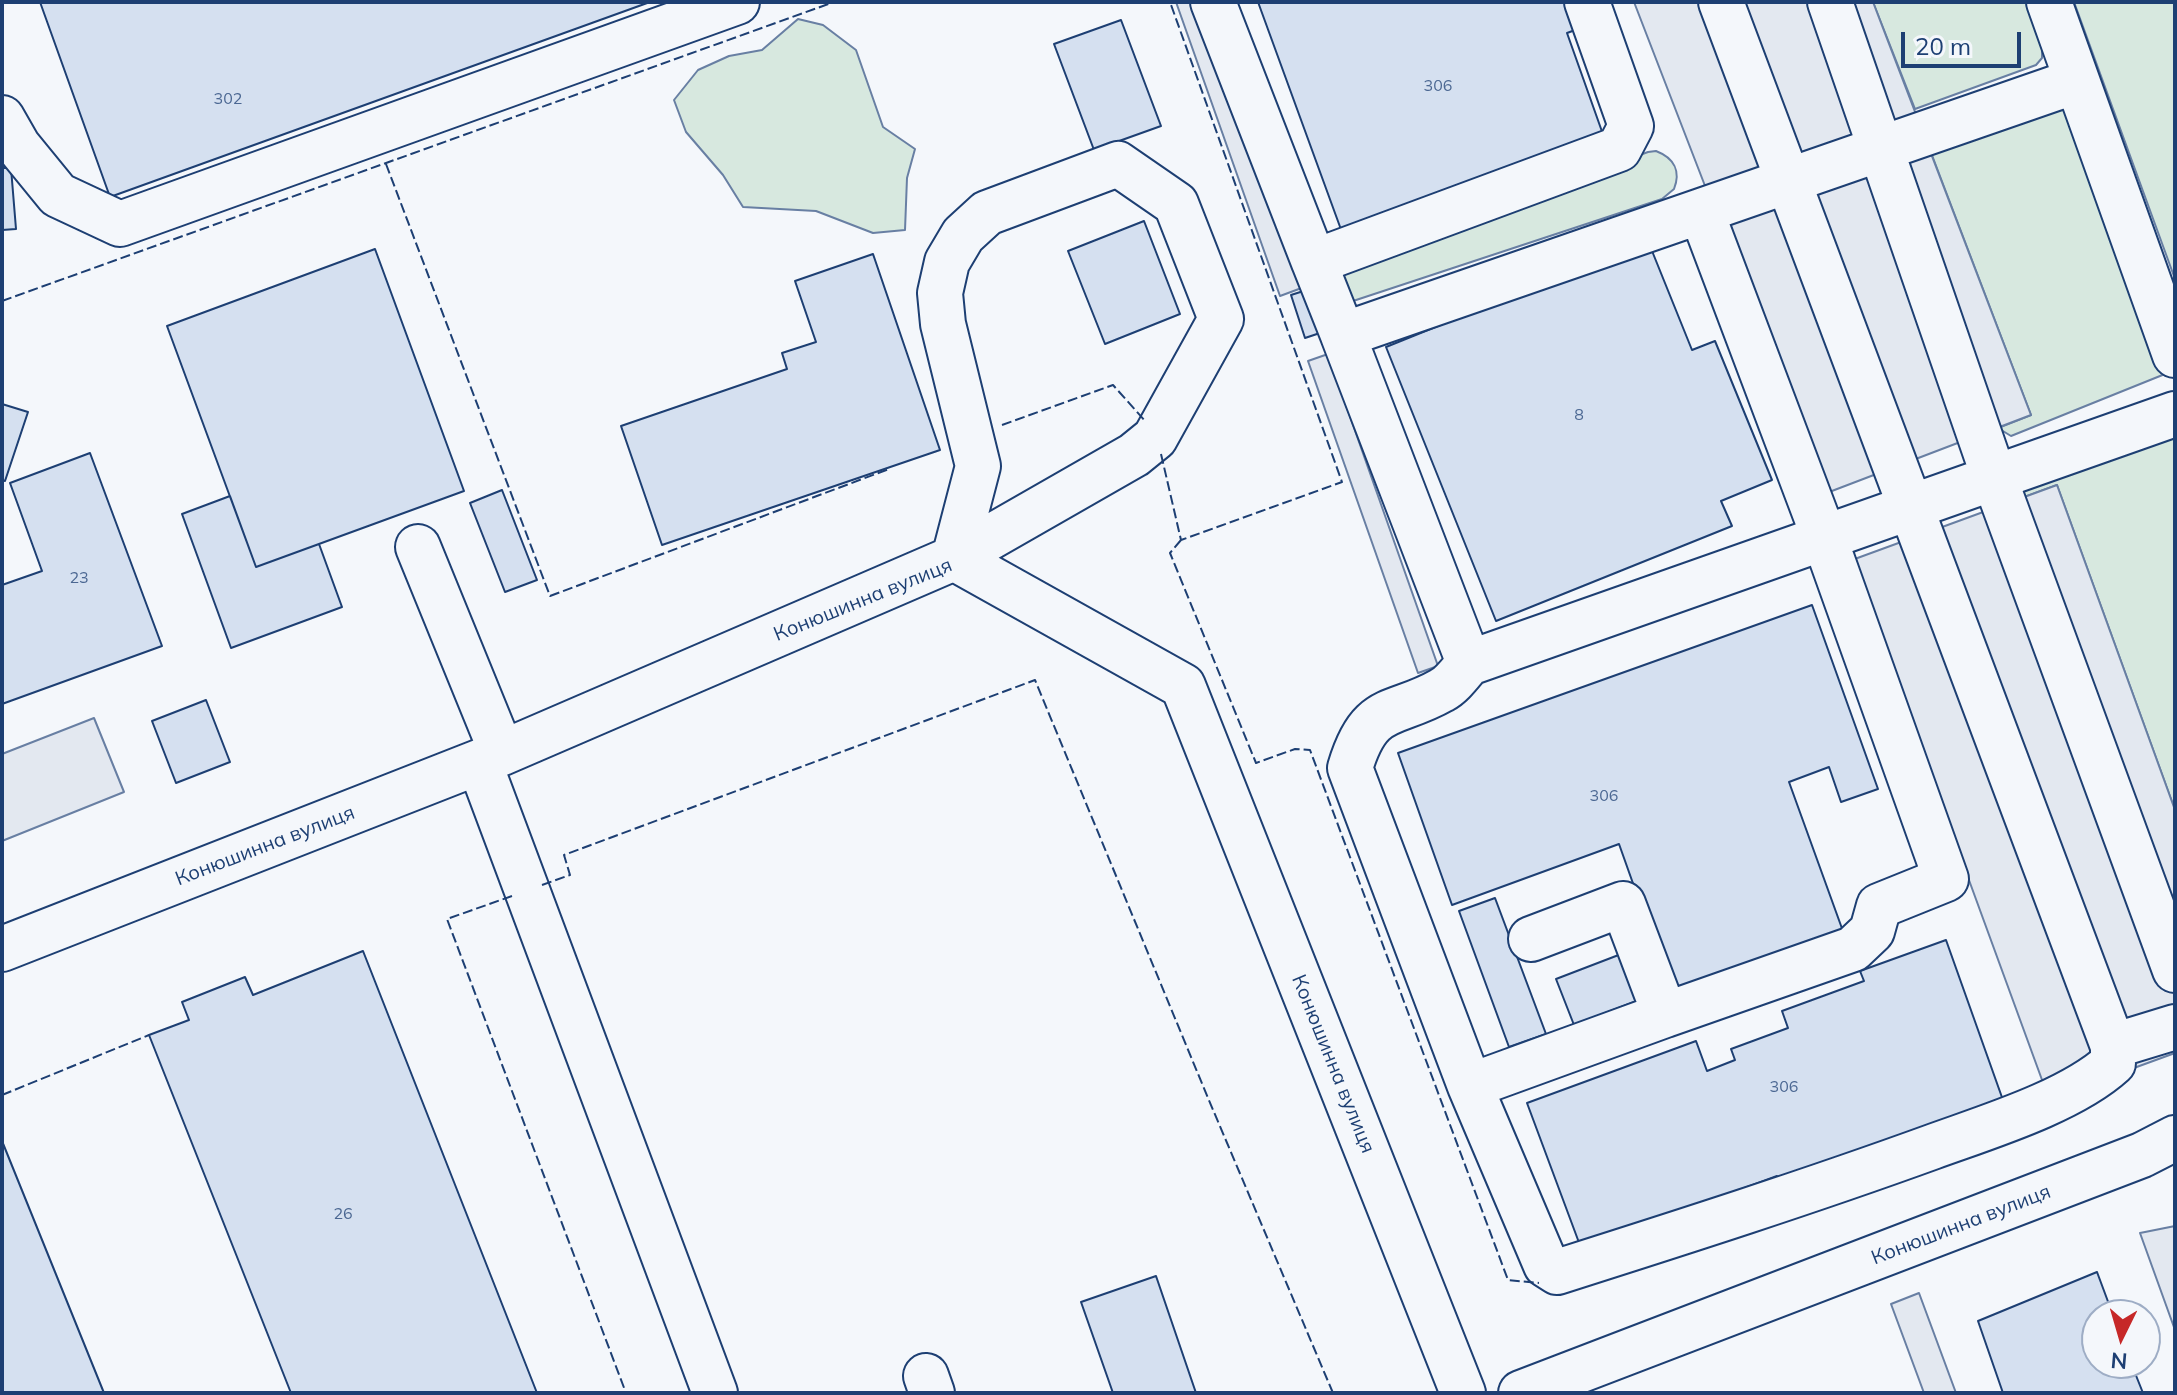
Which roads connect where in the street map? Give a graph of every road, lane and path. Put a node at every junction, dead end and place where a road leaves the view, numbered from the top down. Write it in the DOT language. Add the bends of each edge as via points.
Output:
graph roads {
  1 [pos="737,2"];
  2 [pos="1213,2"];
  3 [pos="1587,2"];
  4 [pos="1721,2"];
  5 [pos="1830,2"];
  6 [pos="2049,2"];
  7 [pos="2076,81"];
  8 [pos="2,118"];
  9 [pos="1882,148"];
  10 [pos="1788,181"];
  11 [pos="1701,211"];
  12 [pos="1314,262"];
  13 [pos="1343,335"];
  14 [pos="2175,355"];
  15 [pos="2175,414"];
  16 [pos="1994,477"];
  17 [pos="1910,507"];
  18 [pos="1824,537"];
  19 [pos="418,547"];
  20 [pos="954,558"];
  21 [pos="1469,663"];
  22 [pos="490,758"];
  23 [pos="1531,939"];
  24 [pos="2,949"];
  25 [pos="2175,970"];
  26 [pos="1665,1015"];
  27 [pos="2175,1027"];
  28 [pos="2113,1046"];
  29 [pos="1470,1086"];
  30 [pos="2175,1138"];
  31 [pos="715,1393"];
  32 [pos="1463,1393"];
  33 [pos="1521,1393"];
  1 -- 8 [label="street" via="120,224 58,195"];
  2 -- 12 [label="street"];
  3 -- 12 [label="street" via="1631,126 1619,149"];
  4 -- 10 [label="street"];
  5 -- 9 [label="street"];
  6 -- 7 [label="street"];
  7 -- 9 [label="street"];
  7 -- 14 [label="street"];
  9 -- 10 [label="street"];
  9 -- 16 [label="street"];
  10 -- 11 [label="street"];
  10 -- 17 [label="street"];
  11 -- 13 [label="street"];
  11 -- 18 [label="street"];
  12 -- 13 [label="street"];
  13 -- 21 [label="street"];
  15 -- 16 [label="street"];
  16 -- 17 [label="street"];
  16 -- 25 [label="street"];
  17 -- 18 [label="street"];
  17 -- 28 [label="street"];
  18 -- 21 [label="street"];
  18 -- 26 [label="street" via="1946,879 1879,906 1872,931 1853,949"];
  19 -- 22 [label="street"];
  20 -- 20 [label="street" via="978,466 943,324 940,293 947,262 963,235 987,213 1118,164 1176,204 1221,319 1155,438"];
  20 -- 22 [label="street, Конюшинна вулиця"];
  20 -- 32 [label="street, Конюшинна вулиця" via="1183,686"];
  21 -- 29 [label="street" via="1444,689 1380,715 1358,742 1350,768"];
  22 -- 24 [label="street, Конюшинна вулиця"];
  22 -- 31 [label="street"];
  23 -- 26 [label="street" via="1623,904"];
  26 -- 29 [label="street"];
  27 -- 28 [label="street"];
  28 -- 29 [label="street" via="2113,1063 2097,1077 2014,1117 1784,1200 1557,1272 1546,1265"];
  30 -- 33 [label="street, Конюшинна вулиця" via="2128,1161"];
}
